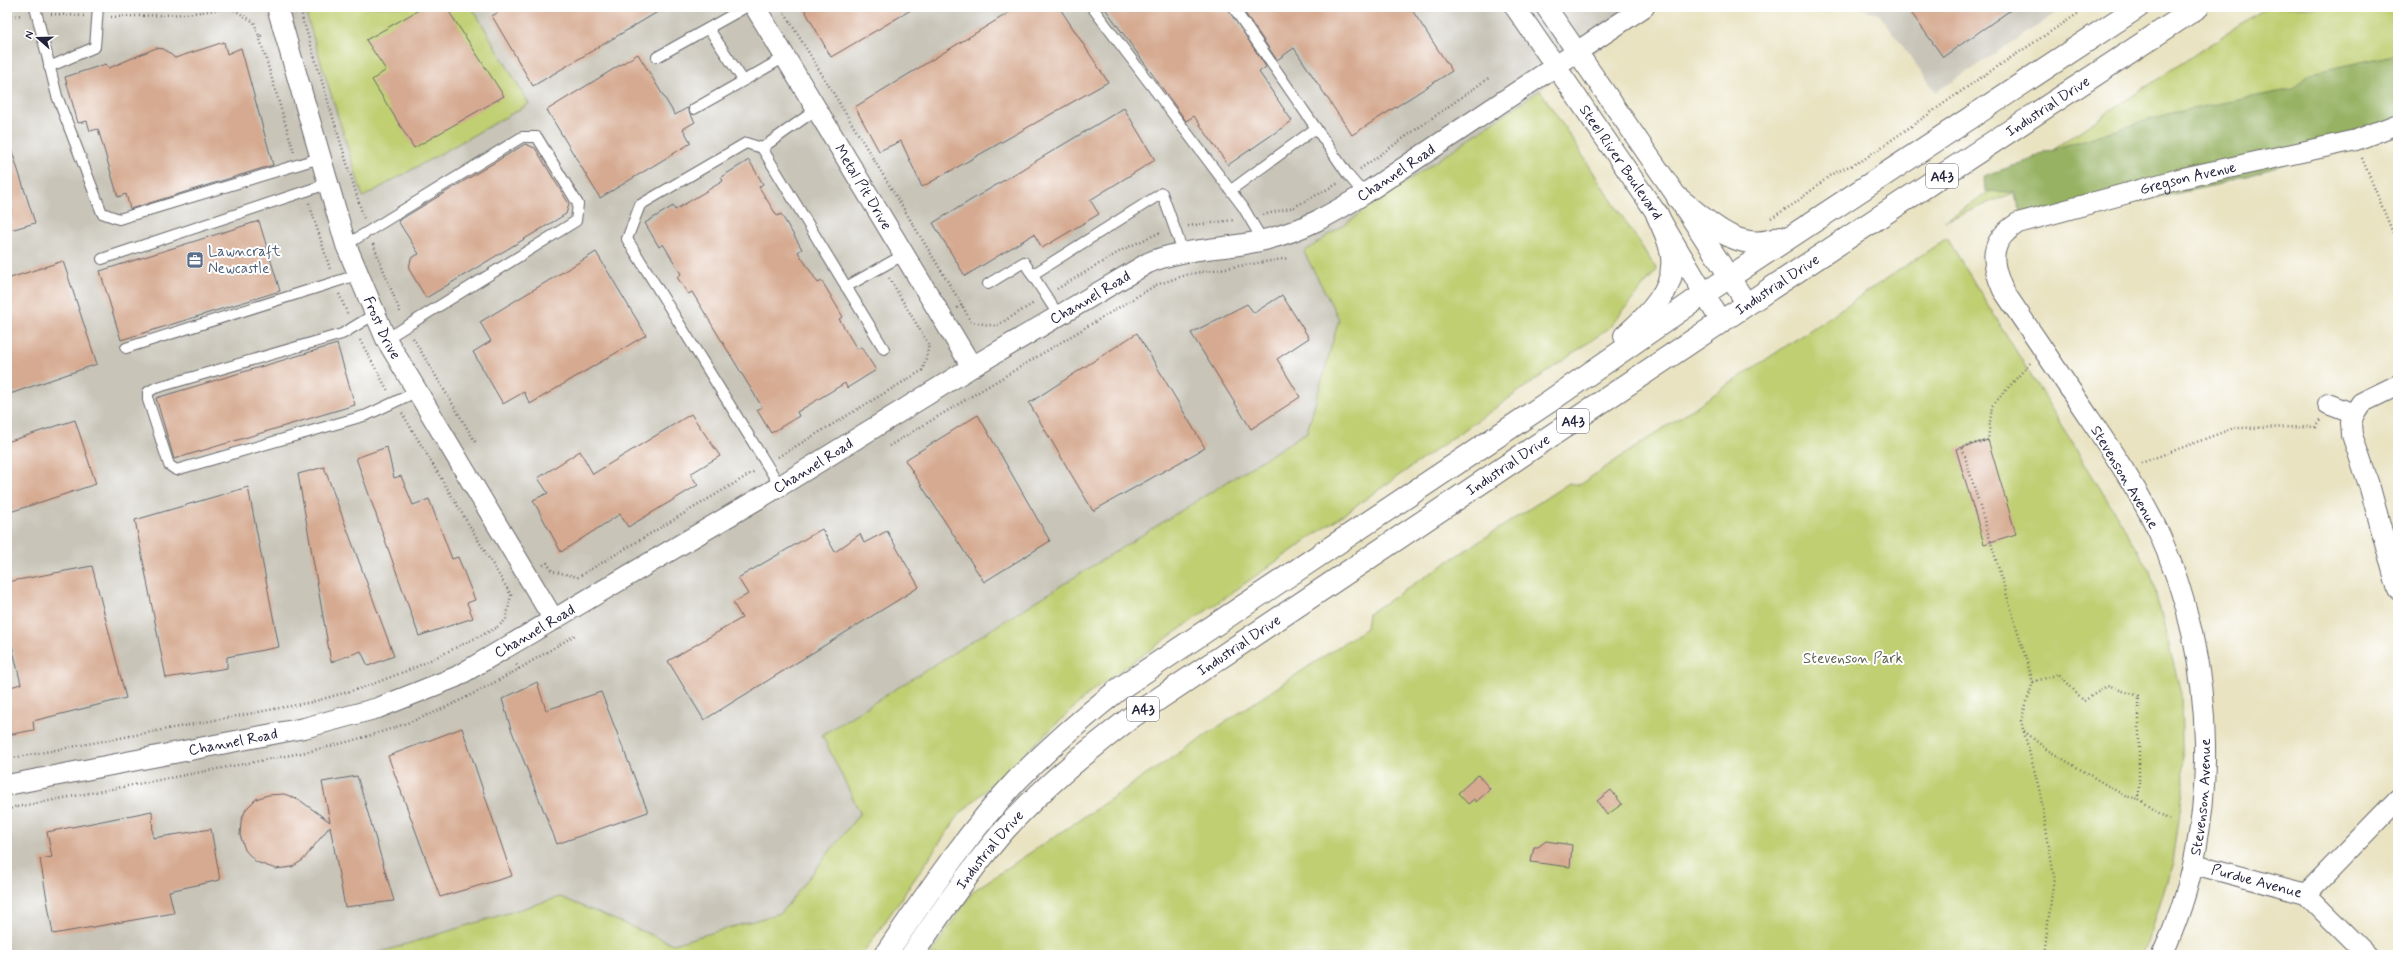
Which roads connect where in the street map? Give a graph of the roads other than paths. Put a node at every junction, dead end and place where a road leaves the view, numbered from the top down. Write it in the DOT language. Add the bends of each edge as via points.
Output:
graph roads {
  1 [pos="277,7"];
  2 [pos="746,7"];
  3 [pos="755,7"];
  4 [pos="1092,7"];
  5 [pos="1233,7"];
  6 [pos="1515,7"];
  7 [pos="1546,7"];
  8 [pos="1644,7"];
  9 [pos="2138,7"];
  10 [pos="2198,7"];
  11 [pos="36,11"];
  12 [pos="98,12"];
  13 [pos="709,28"];
  14 [pos="1577,52"];
  15 [pos="657,57"];
  16 [pos="785,57"];
  17 [pos="1556,66"];
  18 [pos="49,67"];
  19 [pos="743,80"];
  20 [pos="694,109"];
  21 [pos="817,109"];
  22 [pos="2398,124"];
  23 [pos="1316,128"];
  24 [pos="762,148"];
  25 [pos="320,158"];
  26 [pos="327,184"];
  27 [pos="1231,190"];
  28 [pos="1364,194"];
  29 [pos="1678,198"];
  30 [pos="1657,214"];
  31 [pos="1810,224"];
  32 [pos="1263,241"];
  33 [pos="346,245"];
  34 [pos="1183,252"];
  35 [pos="905,254"];
  36 [pos="1993,254"];
  37 [pos="102,259"];
  38 [pos="357,274"];
  39 [pos="1032,275"];
  40 [pos="1729,277"];
  41 [pos="988,284"];
  42 [pos="846,287"];
  43 [pos="1704,294"];
  44 [pos="1747,304"];
  45 [pos="375,314"];
  46 [pos="1059,316"];
  47 [pos="1721,322"];
  48 [pos="386,339"];
  49 [pos="126,348"];
  50 [pos="884,349"];
  51 [pos="972,367"];
  52 [pos="2398,385"];
  53 [pos="416,392"];
  54 [pos="1550,400"];
  55 [pos="2328,404"];
  56 [pos="2354,414"];
  57 [pos="780,486"];
  58 [pos="2398,590"];
  59 [pos="554,620"];
  60 [pos="12,793"];
  61 [pos="2398,798"];
  62 [pos="2194,864"];
  63 [pos="2306,894"];
  64 [pos="2361,953"];
  65 [pos="885,955"];
  66 [pos="912,955"];
  67 [pos="2162,955"];
  1 -- 25 [label="street, Frost Drive"];
  2 -- 13 [label="lane"];
  3 -- 16 [label="street, Metal Pit Drive"];
  4 -- 27 [label="lane"];
  5 -- 23 [label="lane"];
  6 -- 17 [label="street, Steel River Boulevard"];
  7 -- 14 [label="street, Steel River Boulevard"];
  8 -- 14 [label="street, Channel Road"];
  9 -- 31 [label="highway, Industrial Drive / A43"];
  10 -- 44 [label="highway, Industrial Drive / A43"];
  11 -- 18 [label="lane"];
  12 -- 18 [label="lane" via="94,47"];
  13 -- 15 [label="lane"];
  13 -- 19 [label="lane"];
  14 -- 17 [label="street, Channel Road"];
  14 -- 29 [label="street, Steel River Boulevard"];
  16 -- 19 [label="lane"];
  16 -- 21 [label="street, Metal Pit Drive"];
  17 -- 28 [label="street, Channel Road"];
  17 -- 30 [label="street, Steel River Boulevard"];
  18 -- 25 [label="lane" via="57,96 102,213 119,219"];
  19 -- 20 [label="lane"];
  21 -- 24 [label="lane"];
  21 -- 35 [label="street, Metal Pit Drive"];
  22 -- 36 [label="street, Gregson Avenue" via="2356,140 2183,178 2018,223 2006,231"];
  23 -- 27 [label="lane"];
  23 -- 28 [label="lane"];
  24 -- 42 [label="lane"];
  24 -- 57 [label="lane" via="746,143 640,205 627,239"];
  25 -- 26 [label="street, Frost Drive"];
  26 -- 33 [label="street, Frost Drive"];
  26 -- 37 [label="lane"];
  27 -- 32 [label="lane"];
  28 -- 32 [label="street, Channel Road" via="1317,223"];
  29 -- 31 [label="highway" via="1720,232 1744,242 1770,242"];
  29 -- 40 [label="street, Steel River Boulevard"];
  30 -- 43 [label="street, Steel River Boulevard"];
  30 -- 54 [label="highway" via="1672,256 1673,271 1665,290 1640,323"];
  31 -- 40 [label="highway, Industrial Drive / A43"];
  32 -- 34 [label="street, Channel Road"];
  33 -- 38 [label="street, Frost Drive"];
  33 -- 48 [label="lane" via="522,137 537,137 578,204 576,221"];
  34 -- 39 [label="lane" via="1162,193"];
  34 -- 46 [label="street, Channel Road" via="1168,254 1148,263"];
  35 -- 42 [label="lane"];
  35 -- 51 [label="street, Metal Pit Drive"];
  36 -- 62 [label="street, Stevenson Avenue" via="1994,270 2002,290 2124,469 2158,531 2181,590 2196,656 2203,718 2204,792"];
  38 -- 45 [label="street, Frost Drive"];
  38 -- 49 [label="lane"];
  39 -- 41 [label="lane" via="1024,262"];
  39 -- 46 [label="lane"];
  40 -- 43 [label="highway, Industrial Drive / A43"];
  40 -- 44 [label="street, Steel River Boulevard"];
  42 -- 50 [label="lane"];
  43 -- 47 [label="street, Steel River Boulevard"];
  43 -- 54 [label="highway, Industrial Drive / A43"];
  44 -- 47 [label="highway, Industrial Drive / A43"];
  45 -- 48 [label="street, Frost Drive"];
  45 -- 53 [label="lane" via="342,334 148,392 148,400 169,465 176,470 359,417"];
  46 -- 51 [label="street, Channel Road"];
  47 -- 66 [label="highway, Industrial Drive / A43" via="1133,716 1084,754 1001,834 961,883"];
  48 -- 53 [label="street, Frost Drive"];
  51 -- 57 [label="street, Channel Road"];
  52 -- 56 [label="street" via="2361,403"];
  53 -- 59 [label="street, Frost Drive"];
  54 -- 65 [label="highway, Industrial Drive / A43" via="1119,689 1067,732 1019,779 982,821 946,866"];
  55 -- 56 [label="street"];
  56 -- 58 [label="street" via="2352,435 2370,488"];
  57 -- 59 [label="street, Channel Road"];
  59 -- 60 [label="street, Channel Road" via="456,678 378,708 304,728"];
  61 -- 63 [label="street"];
  62 -- 63 [label="street, Purdue Avenue"];
  62 -- 67 [label="street, Stevenson Avenue"];
  63 -- 64 [label="street, Purdue Avenue"];
}
